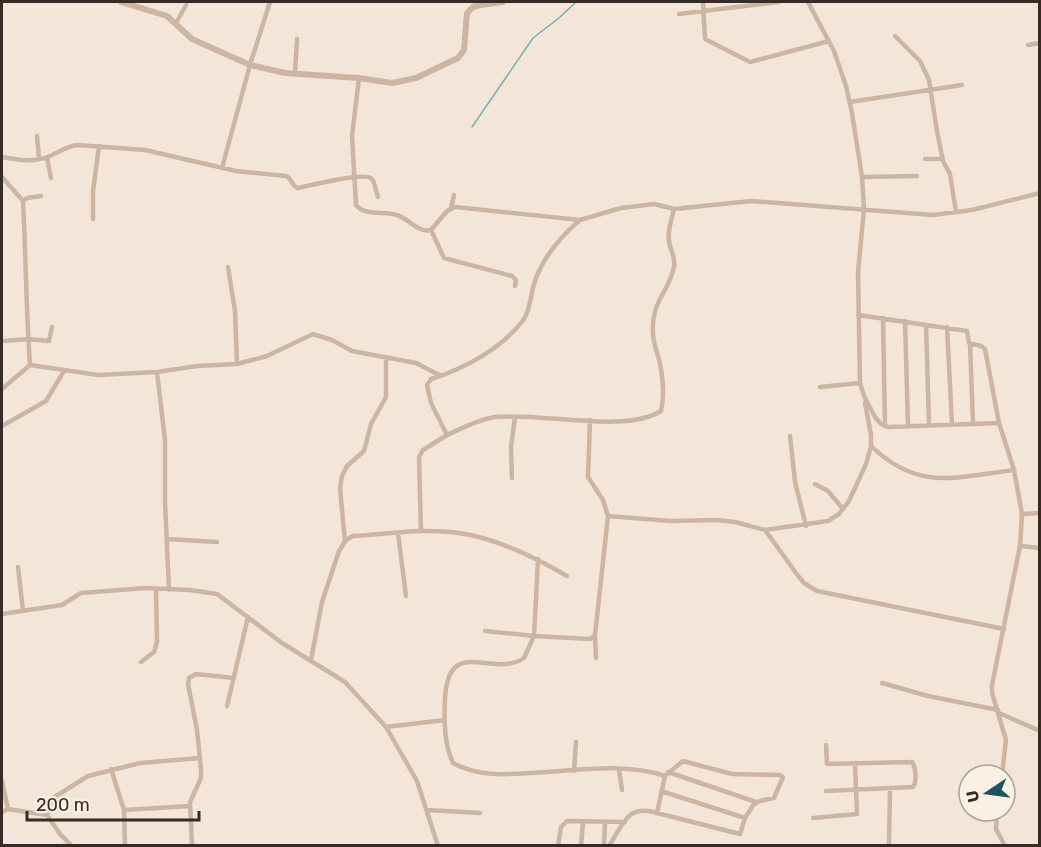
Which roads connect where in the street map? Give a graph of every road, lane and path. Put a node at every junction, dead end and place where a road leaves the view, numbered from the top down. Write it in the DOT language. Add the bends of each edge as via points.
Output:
graph roads {
  1 [pos="121,2"];
  2 [pos="270,2"];
  3 [pos="503,2"];
  4 [pos="703,2"];
  5 [pos="779,2"];
  6 [pos="808,2"];
  7 [pos="186,5"];
  8 [pos="703,11"];
  9 [pos="679,14"];
  10 [pos="176,23"];
  11 [pos="895,36"];
  12 [pos="297,39"];
  13 [pos="829,41"];
  14 [pos="1040,43"];
  15 [pos="1028,45"];
  16 [pos="250,65"];
  17 [pos="295,74"];
  18 [pos="358,78"];
  19 [pos="962,86"];
  20 [pos="930,92"];
  21 [pos="850,102"];
  22 [pos="38,136"];
  23 [pos="99,146"];
  24 [pos="2,157"];
  25 [pos="47,158"];
  26 [pos="39,159"];
  27 [pos="925,159"];
  28 [pos="943,159"];
  29 [pos="222,168"];
  30 [pos="354,176"];
  31 [pos="917,176"];
  32 [pos="2,177"];
  33 [pos="862,177"];
  34 [pos="51,178"];
  35 [pos="1040,194"];
  36 [pos="454,195"];
  37 [pos="41,196"];
  38 [pos="378,197"];
  39 [pos="23,201"];
  40 [pos="451,208"];
  41 [pos="674,209"];
  42 [pos="864,209"];
  43 [pos="956,213"];
  44 [pos="93,219"];
  45 [pos="580,220"];
  46 [pos="431,230"];
  47 [pos="228,267"];
  48 [pos="515,286"];
  49 [pos="858,315"];
  50 [pos="883,318"];
  51 [pos="905,321"];
  52 [pos="926,325"];
  53 [pos="52,327"];
  54 [pos="947,327"];
  55 [pos="28,339"];
  56 [pos="4,341"];
  57 [pos="970,344"];
  58 [pos="386,357"];
  59 [pos="237,364"];
  60 [pos="30,365"];
  61 [pos="64,371"];
  62 [pos="158,372"];
  63 [pos="441,376"];
  64 [pos="861,383"];
  65 [pos="820,387"];
  66 [pos="2,389"];
  67 [pos="864,396"];
  68 [pos="515,417"];
  69 [pos="590,420"];
  70 [pos="973,423"];
  71 [pos="999,423"];
  72 [pos="952,424"];
  73 [pos="929,425"];
  74 [pos="2,426"];
  75 [pos="885,426"];
  76 [pos="908,426"];
  77 [pos="447,435"];
  78 [pos="790,436"];
  79 [pos="871,446"];
  80 [pos="1014,470"];
  81 [pos="512,478"];
  82 [pos="815,484"];
  83 [pos="843,509"];
  84 [pos="1040,513"];
  85 [pos="1022,514"];
  86 [pos="608,516"];
  87 [pos="806,526"];
  88 [pos="765,530"];
  89 [pos="421,531"];
  90 [pos="398,533"];
  91 [pos="167,538"];
  92 [pos="217,542"];
  93 [pos="345,542"];
  94 [pos="1020,546"];
  95 [pos="1040,548"];
  96 [pos="538,559"];
  97 [pos="18,567"];
  98 [pos="567,576"];
  99 [pos="156,589"];
  100 [pos="170,590"];
  101 [pos="406,596"];
  102 [pos="23,611"];
  103 [pos="2,614"];
  104 [pos="248,617"];
  105 [pos="1004,629"];
  106 [pos="485,631"];
  107 [pos="595,635"];
  108 [pos="534,636"];
  109 [pos="596,658"];
  110 [pos="311,660"];
  111 [pos="141,662"];
  112 [pos="234,678"];
  113 [pos="882,683"];
  114 [pos="227,706"];
  115 [pos="998,711"];
  116 [pos="1014,719"];
  117 [pos="445,720"];
  118 [pos="386,727"];
  119 [pos="1040,731"];
  120 [pos="1005,732"];
  121 [pos="576,742"];
  122 [pos="826,745"];
  123 [pos="200,758"];
  124 [pos="855,762"];
  125 [pos="1004,763"];
  126 [pos="111,769"];
  127 [pos="619,769"];
  128 [pos="574,771"];
  129 [pos="666,774"];
  130 [pos="2,781"];
  131 [pos="890,788"];
  132 [pos="856,789"];
  133 [pos="622,790"];
  134 [pos="826,790"];
  135 [pos="661,791"];
  136 [pos="756,802"];
  137 [pos="190,806"];
  138 [pos="8,809"];
  139 [pos="124,810"];
  140 [pos="427,810"];
  141 [pos="2,812"];
  142 [pos="480,813"];
  143 [pos="657,813"];
  144 [pos="47,814"];
  145 [pos="746,818"];
  146 [pos="813,818"];
  147 [pos="583,822"];
  148 [pos="605,822"];
  149 [pos="625,822"];
  150 [pos="996,823"];
  151 [pos="72,846"];
  152 [pos="125,846"];
  153 [pos="192,846"];
  154 [pos="438,846"];
  155 [pos="558,846"];
  156 [pos="581,846"];
  157 [pos="604,846"];
  158 [pos="609,846"];
  159 [pos="889,846"];
  160 [pos="1005,846"];
  1 -- 10 [label="street" via="167,16"];
  2 -- 16 [label="street"];
  3 -- 18 [label="street" via="473,7 467,13 464,50 458,58 404,82"];
  4 -- 8 [label="street"];
  5 -- 8 [label="street"];
  6 -- 13 [label="street"];
  7 -- 10 [label="street"];
  8 -- 9 [label="street"];
  8 -- 13 [label="street" via="706,42 747,62"];
  10 -- 16 [label="street" via="192,39"];
  11 -- 20 [label="street" via="920,61"];
  12 -- 17 [label="street"];
  13 -- 21 [label="street"];
  14 -- 15 [label="street"];
  16 -- 17 [label="street"];
  16 -- 29 [label="street"];
  17 -- 18 [label="street"];
  18 -- 30 [label="street" via="351,136"];
  19 -- 20 [label="street"];
  20 -- 21 [label="street"];
  20 -- 28 [label="street"];
  21 -- 33 [label="street"];
  22 -- 26 [label="street"];
  23 -- 25 [label="street" via="71,145"];
  23 -- 29 [label="street" via="145,150"];
  23 -- 44 [label="street"];
  24 -- 26 [label="street"];
  25 -- 26 [label="street"];
  25 -- 34 [label="street"];
  27 -- 28 [label="street"];
  28 -- 43 [label="street" via="950,174"];
  29 -- 30 [label="street" via="288,176 298,188"];
  30 -- 38 [label="street" via="371,178"];
  30 -- 46 [label="street" via="358,208 395,214 423,231"];
  31 -- 33 [label="street"];
  32 -- 39 [label="street"];
  33 -- 42 [label="street"];
  35 -- 43 [label="street"];
  36 -- 40 [label="street"];
  37 -- 39 [label="street"];
  39 -- 55 [label="street"];
  40 -- 45 [label="street"];
  40 -- 46 [label="street"];
  41 -- 42 [label="street" via="751,201"];
  41 -- 45 [label="street" via="654,204 621,208"];
  41 -- 69 [label="street" via="668,239 675,261 653,319 660,364 661,411 636,420"];
  42 -- 43 [label="street"];
  42 -- 49 [label="street"];
  45 -- 63 [label="street" via="550,250 534,282 525,318 482,355"];
  46 -- 48 [label="street" via="444,258 512,276"];
  47 -- 59 [label="street"];
  49 -- 50 [label="street"];
  49 -- 64 [label="street"];
  50 -- 51 [label="street"];
  50 -- 75 [label="street"];
  51 -- 52 [label="street"];
  51 -- 76 [label="street"];
  52 -- 54 [label="street"];
  52 -- 73 [label="street"];
  53 -- 55 [label="street" via="49,341"];
  54 -- 57 [label="street" via="967,331"];
  54 -- 72 [label="street"];
  55 -- 56 [label="street"];
  55 -- 60 [label="street"];
  57 -- 70 [label="street"];
  57 -- 71 [label="street" via="981,345 985,350"];
  58 -- 59 [label="street" via="352,351 312,334 267,356"];
  58 -- 63 [label="street" via="416,363"];
  58 -- 93 [label="street" via="386,397 370,424 364,451 346,466 342,476"];
  59 -- 62 [label="street"];
  60 -- 61 [label="street"];
  60 -- 66 [label="street"];
  61 -- 62 [label="street" via="98,375"];
  61 -- 74 [label="street" via="46,401"];
  62 -- 91 [label="street" via="165,440"];
  63 -- 77 [label="street" via="427,385"];
  64 -- 65 [label="street"];
  64 -- 67 [label="street"];
  67 -- 75 [label="street" via="875,417"];
  67 -- 79 [label="street"];
  68 -- 69 [label="street"];
  68 -- 77 [label="street" via="488,418"];
  68 -- 81 [label="street"];
  69 -- 86 [label="street" via="588,477"];
  70 -- 71 [label="street"];
  70 -- 72 [label="street"];
  71 -- 80 [label="street"];
  72 -- 73 [label="street"];
  73 -- 76 [label="street"];
  75 -- 76 [label="street"];
  77 -- 89 [label="street" via="423,450 419,457"];
  78 -- 87 [label="street" via="795,482"];
  79 -- 80 [label="street" via="893,464 930,478"];
  79 -- 83 [label="street" via="862,474"];
  80 -- 85 [label="street"];
  82 -- 83 [label="street" via="828,491"];
  83 -- 87 [label="street" via="828,522"];
  84 -- 85 [label="street"];
  85 -- 94 [label="street"];
  86 -- 88 [label="street" via="716,520"];
  86 -- 107 [label="street"];
  87 -- 88 [label="street"];
  88 -- 105 [label="street" via="804,583 817,591"];
  89 -- 90 [label="street"];
  89 -- 96 [label="street" via="465,534"];
  90 -- 93 [label="street" via="353,536"];
  90 -- 101 [label="street"];
  91 -- 92 [label="street"];
  91 -- 100 [label="street"];
  93 -- 110 [label="street" via="322,602"];
  94 -- 95 [label="street"];
  94 -- 105 [label="street"];
  96 -- 98 [label="street"];
  96 -- 108 [label="street"];
  97 -- 102 [label="street"];
  99 -- 100 [label="street"];
  99 -- 102 [label="street" via="81,593 62,605"];
  99 -- 111 [label="street" via="157,642 154,652"];
  100 -- 104 [label="street" via="217,594"];
  102 -- 103 [label="street"];
  104 -- 110 [label="street"];
  104 -- 112 [label="street"];
  105 -- 115 [label="street" via="992,685"];
  106 -- 108 [label="street"];
  107 -- 108 [label="street" via="590,639"];
  107 -- 109 [label="street"];
  108 -- 117 [label="street" via="528,653 519,661 464,663 454,667 446,682"];
  110 -- 118 [label="street" via="345,682"];
  112 -- 114 [label="street"];
  112 -- 123 [label="street" via="196,674 189,678"];
  113 -- 115 [label="street"];
  115 -- 116 [label="street"];
  115 -- 120 [label="street"];
  116 -- 119 [label="street"];
  116 -- 120 [label="street"];
  117 -- 118 [label="street"];
  117 -- 128 [label="street" via="449,755 462,769 497,775"];
  118 -- 140 [label="street" via="417,781"];
  120 -- 125 [label="street"];
  121 -- 128 [label="street"];
  122 -- 124 [label="street" via="827,764"];
  123 -- 126 [label="street"];
  123 -- 137 [label="street" via="201,778"];
  124 -- 131 [label="street" via="913,762 914,786"];
  124 -- 132 [label="street"];
  126 -- 139 [label="street"];
  126 -- 144 [label="street" via="85,778 58,795"];
  127 -- 128 [label="street"];
  127 -- 129 [label="street"];
  127 -- 133 [label="street"];
  129 -- 135 [label="street"];
  129 -- 136 [label="street"];
  129 -- 136 [label="street" via="686,760 732,774 783,776 774,798"];
  130 -- 138 [label="street"];
  131 -- 132 [label="street"];
  131 -- 159 [label="street"];
  132 -- 134 [label="street"];
  132 -- 146 [label="street" via="857,814"];
  135 -- 143 [label="street"];
  135 -- 145 [label="street"];
  136 -- 145 [label="street"];
  137 -- 139 [label="street"];
  137 -- 153 [label="street"];
  138 -- 141 [label="street"];
  138 -- 144 [label="street"];
  139 -- 152 [label="street"];
  140 -- 142 [label="street"];
  140 -- 154 [label="street"];
  143 -- 145 [label="street" via="739,834"];
  143 -- 149 [label="street" via="638,810"];
  144 -- 151 [label="street"];
  147 -- 148 [label="street"];
  147 -- 155 [label="street" via="563,824"];
  147 -- 156 [label="street"];
  148 -- 149 [label="street"];
  148 -- 157 [label="street"];
  149 -- 158 [label="street"];
  150 -- 160 [label="street"];
}
